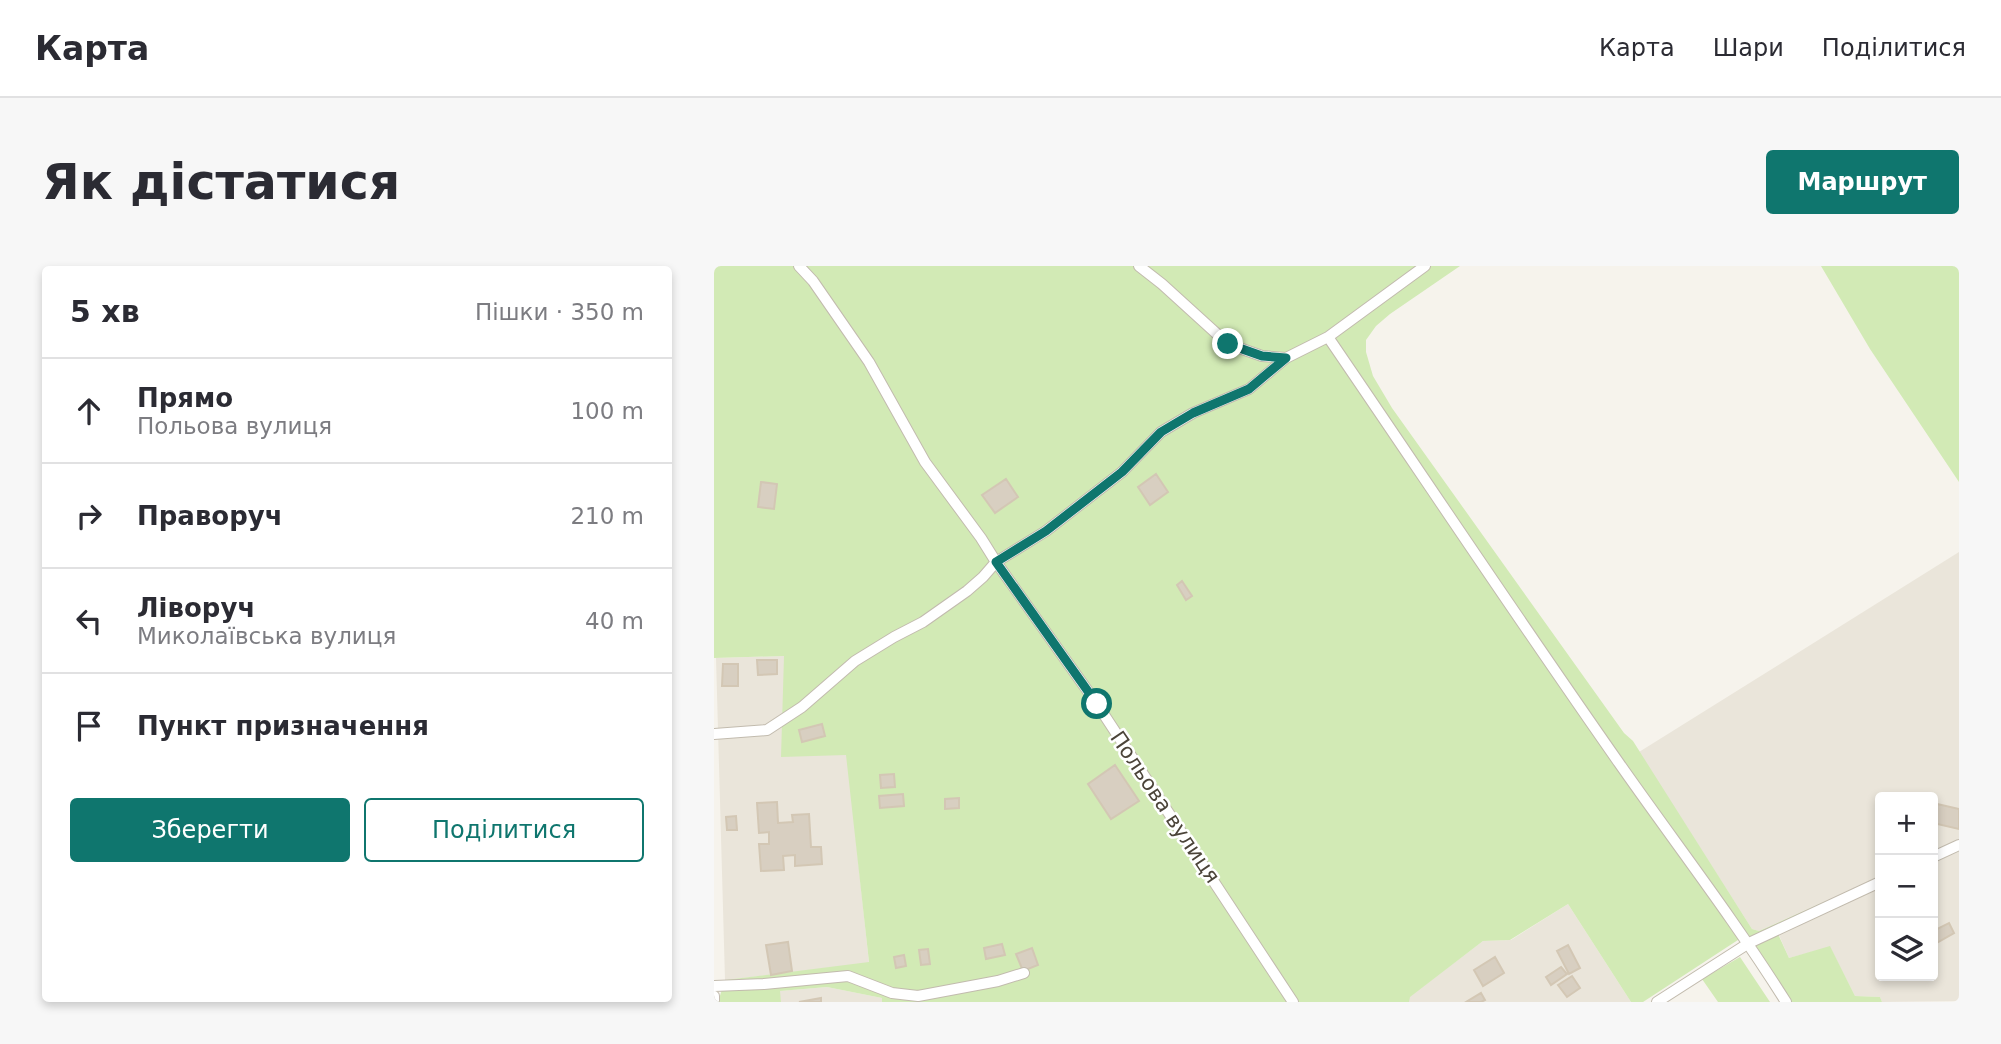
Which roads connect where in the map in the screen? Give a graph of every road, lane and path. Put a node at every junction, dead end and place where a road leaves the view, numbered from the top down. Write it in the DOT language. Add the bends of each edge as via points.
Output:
graph roads {
  1 [pos="799,266"];
  2 [pos="1139,266"];
  3 [pos="1425,266"];
  4 [pos="1328,337"];
  5 [pos="1286,358"];
  6 [pos="996,562"];
  7 [pos="714,734"];
  8 [pos="1959,845"];
  9 [pos="1937,855"];
  10 [pos="1875,883"];
  11 [pos="1749,943"];
  12 [pos="1024,973"];
  13 [pos="714,986"];
  14 [pos="714,996"];
  15 [pos="715,1002"];
  16 [pos="1293,1002"];
  17 [pos="1657,1002"];
  18 [pos="1786,1002"];
  1 -- 6 [label="street, Польова вулиця" via="869,362 925,462"];
  2 -- 5 [label="street" via="1228,344 1262,356"];
  3 -- 4 [label="street"];
  4 -- 5 [label="street"];
  4 -- 11 [label="street" via="1619,764"];
  5 -- 6 [label="street" via="1249,389 1161,432 1111,481"];
  6 -- 7 [label="street" via="967,591 855,661 767,730"];
  6 -- 16 [label="street, Польова вулиця" via="1097,704"];
  8 -- 9 [label="street"];
  10 -- 11 [label="street"];
  11 -- 17 [label="street"];
  11 -- 18 [label="street"];
  12 -- 13 [label="street" via="918,996 892,993 848,976"];
  14 -- 15 [label="street"];
}
